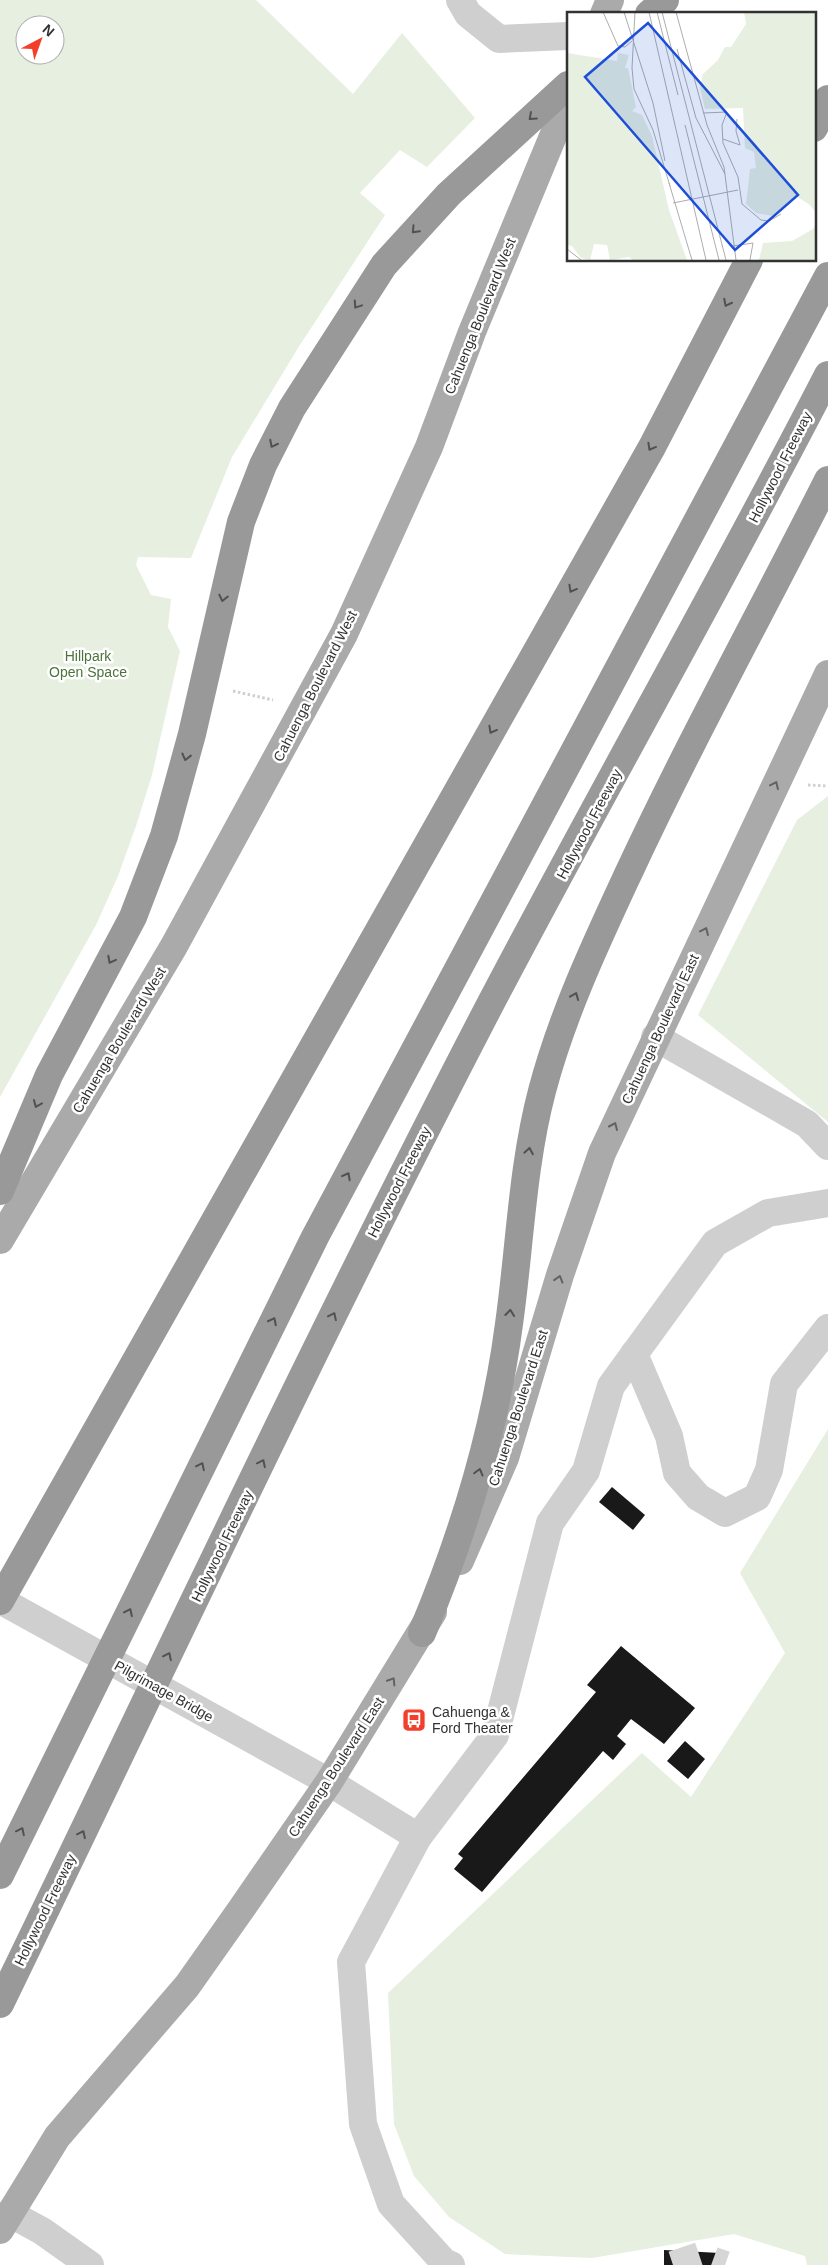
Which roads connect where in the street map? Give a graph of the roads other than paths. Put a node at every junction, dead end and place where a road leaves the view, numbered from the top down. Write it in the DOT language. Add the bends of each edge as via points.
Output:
graph roads {
  1 [pos="460,0"];
  2 [pos="610,0"];
  3 [pos="665,0"];
  4 [pos="605,12"];
  5 [pos="651,12"];
  6 [pos="567,36"];
  7 [pos="567,86"];
  8 [pos="828,99"];
  9 [pos="567,102"];
  10 [pos="816,124"];
  11 [pos="748,261"];
  12 [pos="828,276"];
  13 [pos="828,375"];
  14 [pos="828,480"];
  15 [pos="828,674"];
  16 [pos="655,1037"];
  17 [pos="828,1146"];
  18 [pos="0,1191"];
  19 [pos="828,1204"];
  20 [pos="0,1240"];
  21 [pos="828,1328"];
  22 [pos="634,1354"];
  23 [pos="0,1600"];
  24 [pos="422,1633"];
  25 [pos="329,1782"];
  26 [pos="418,1836"];
  27 [pos="0,1875"];
  28 [pos="0,2004"];
  29 [pos="4,2221"];
  30 [pos="90,2265"];
  31 [pos="452,2265"];
  1 -- 6 [label="street" via="468,14 499,39"];
  2 -- 4 [label="main road"];
  3 -- 5 [label="highway"];
  7 -- 18 [label="highway, one-way" via="449,194 384,265 292,408 263,465 241,522 192,734 164,836 133,916 49,1075"];
  8 -- 10 [label="highway"];
  9 -- 20 [label="main road, Cahuenga Boulevard West" via="472,332 429,447 344,634 174,946"];
  11 -- 23 [label="highway, one-way" via="652,447"];
  27 -- 12 [label="highway, one-way" via="320,1229"];
  28 -- 13 [label="highway, Hollywood Freeway, one-way" via="360,1259 488,1009 760,508"];
  24 -- 14 [label="highway, one-way" via="470,1507 486,1447 509,1324 530,1147 542,1091 564,1023 654,819"];
  16 -- 15 [label="main road, Cahuenga Boulevard East, one-way"];
  16 -- 17 [label="street" via="807,1124"];
  24 -- 16 [label="main road, Cahuenga Boulevard East, one-way" via="454,1574 505,1458 560,1275 602,1153"];
  19 -- 22 [label="street" via="768,1213 715,1243"];
  21 -- 22 [label="street" via="784,1384 770,1470 757,1497 725,1514 698,1497 677,1473 669,1436"];
  22 -- 26 [label="street" via="611,1386 586,1471 550,1523 496,1736"];
  23 -- 25 [label="street, Pilgrimage Bridge"];
  25 -- 24 [label="main road, Cahuenga Boulevard East, one-way"];
  25 -- 26 [label="street, Pilgrimage Bridge"];
  25 -- 29 [label="main road, Cahuenga Boulevard East" via="187,1986 57,2137"];
  26 -- 31 [label="street" via="350,1962 363,2124 391,2204 444,2262"];
  29 -- 30 [label="street" via="42,2231"];
}
